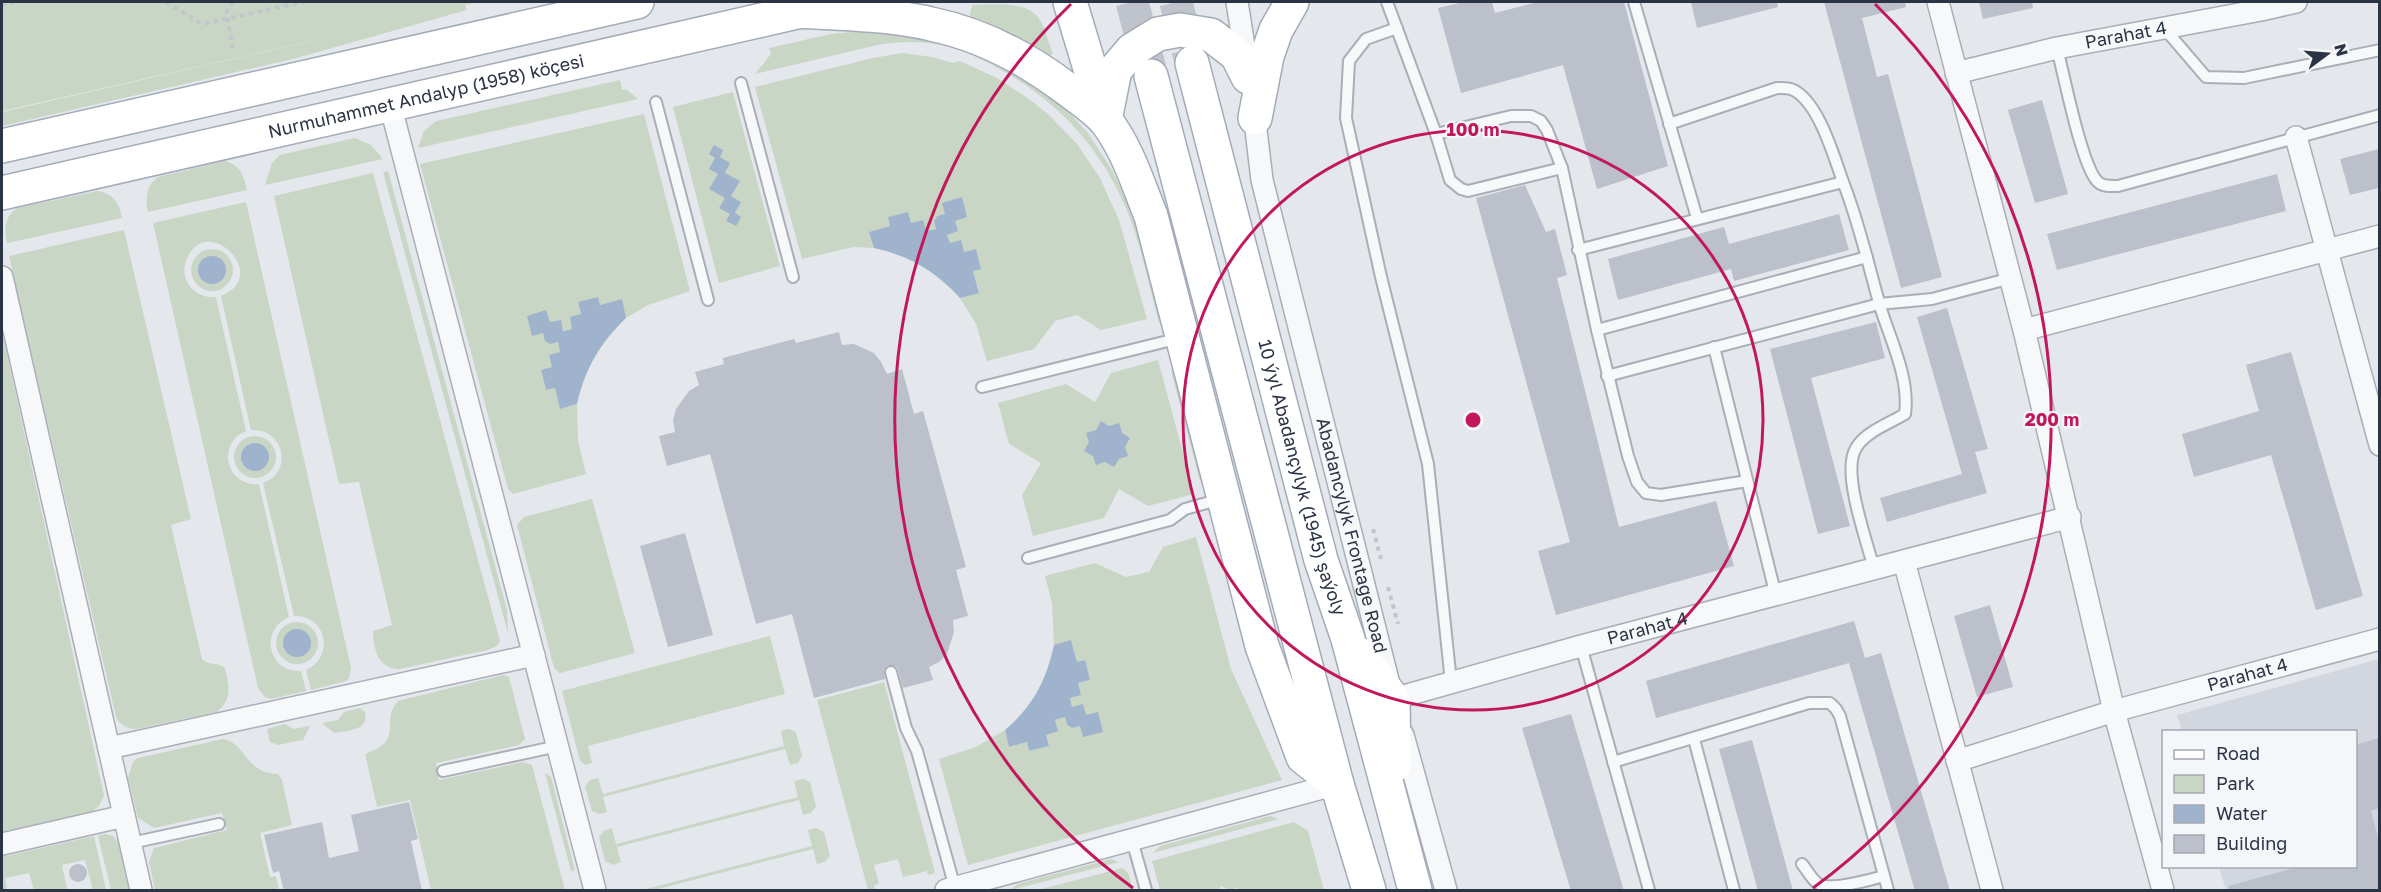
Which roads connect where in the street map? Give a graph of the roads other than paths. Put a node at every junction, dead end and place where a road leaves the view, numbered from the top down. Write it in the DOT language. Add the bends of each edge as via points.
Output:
graph roads {
  1 [pos="637,2"];
  2 [pos="850,2"];
  3 [pos="1070,2"];
  4 [pos="1237,2"];
  5 [pos="1292,2"];
  6 [pos="1387,2"];
  7 [pos="1634,2"];
  8 [pos="1938,2"];
  9 [pos="2296,2"];
  10 [pos="799,11"];
  11 [pos="1397,28"];
  12 [pos="2164,28"];
  13 [pos="2057,48"];
  14 [pos="2379,50"];
  15 [pos="1192,63"];
  16 [pos="1956,73"];
  17 [pos="1151,76"];
  18 [pos="1248,77"];
  19 [pos="741,83"];
  20 [pos="656,102"];
  21 [pos="390,104"];
  22 [pos="2379,114"];
  23 [pos="1255,118"];
  24 [pos="1105,120"];
  25 [pos="1669,124"];
  26 [pos="1436,134"];
  27 [pos="2296,137"];
  28 [pos="2,146"];
  29 [pos="1562,168"];
  30 [pos="1844,182"];
  31 [pos="2,193"];
  32 [pos="1697,219"];
  33 [pos="2379,236"];
  34 [pos="1578,250"];
  35 [pos="2326,250"];
  36 [pos="1868,257"];
  37 [pos="2,277"];
  38 [pos="793,277"];
  39 [pos="2011,278"];
  40 [pos="708,300"];
  41 [pos="1880,304"];
  42 [pos="1597,330"];
  43 [pos="2024,330"];
  44 [pos="1184,337"];
  45 [pos="1714,347"];
  46 [pos="1607,376"];
  47 [pos="982,387"];
  48 [pos="2379,445"];
  49 [pos="1747,481"];
  50 [pos="1224,498"];
  51 [pos="2070,517"];
  52 [pos="1028,558"];
  53 [pos="1904,561"];
  54 [pos="1874,569"];
  55 [pos="1776,596"];
  56 [pos="1348,639"];
  57 [pos="2379,639"];
  58 [pos="1581,646"];
  59 [pos="534,655"];
  60 [pos="891,672"];
  61 [pos="1450,682"];
  62 [pos="1393,699"];
  63 [pos="2114,711"];
  64 [pos="1694,739"];
  65 [pos="558,746"];
  66 [pos="109,747"];
  67 [pos="1957,761"];
  68 [pos="1613,762"];
  69 [pos="443,771"];
  70 [pos="1337,784"];
  71 [pos="1395,814"];
  72 [pos="124,816"];
  73 [pos="219,824"];
  74 [pos="1132,840"];
  75 [pos="131,843"];
  76 [pos="2,844"];
  77 [pos="1802,864"];
  78 [pos="1884,876"];
  79 [pos="994,884"];
  80 [pos="951,889"];
  81 [pos="141,891"];
  82 [pos="595,891"];
  83 [pos="1146,891"];
  84 [pos="1369,891"];
  85 [pos="1415,891"];
  86 [pos="1446,891"];
  87 [pos="1649,891"];
  88 [pos="1734,891"];
  89 [pos="1888,891"];
  90 [pos="1992,891"];
  91 [pos="2163,891"];
  1 -- 28 [label="main road"];
  2 -- 10 [label="main road, Nurmuhammet Andalyp (1958) köçesi"];
  3 -- 24 [label="main road"];
  4 -- 18 [label="street"];
  5 -- 23 [label="main road" via="1267,56"];
  6 -- 11 [label="lane"];
  7 -- 25 [label="lane"];
  8 -- 16 [label="street"];
  9 -- 12 [label="street, Parahat 4"];
  10 -- 21 [label="main road, Nurmuhammet Andalyp (1958) köçesi"];
  10 -- 24 [label="main road" via="901,19 932,24 981,40 1040,69"];
  11 -- 26 [label="lane"];
  11 -- 61 [label="lane" via="1366,39 1349,61 1346,118 1428,464"];
  12 -- 13 [label="street, Parahat 4"];
  12 -- 14 [label="lane" via="2206,76 2244,78"];
  13 -- 16 [label="street, Parahat 4"];
  13 -- 27 [label="lane" via="2087,162 2097,182 2106,186"];
  15 -- 56 [label="main road, 10 ýyl Abadançylyk (1945) şaýoly" via="1321,560"];
  16 -- 39 [label="street"];
  17 -- 70 [label="main road"];
  18 -- 23 [label="street"];
  18 -- 24 [label="main road" via="1237,55 1211,35 1180,30 1158,34 1132,50 1115,70"];
  19 -- 38 [label="lane"];
  20 -- 40 [label="lane"];
  21 -- 31 [label="main road, Nurmuhammet Andalyp (1958) köçesi"];
  21 -- 59 [label="street"];
  22 -- 27 [label="lane"];
  23 -- 62 [label="street, Abadancylyk Frontage Road" via="1262,180"];
  24 -- 44 [label="main road" via="1135,174 1151,216"];
  25 -- 30 [label="lane" via="1777,88 1791,89 1819,117"];
  25 -- 32 [label="lane"];
  26 -- 29 [label="lane" via="1511,116 1531,116 1547,130"];
  26 -- 29 [label="lane" via="1450,180 1468,191"];
  27 -- 35 [label="street"];
  29 -- 34 [label="lane"];
  30 -- 32 [label="lane"];
  30 -- 36 [label="lane"];
  32 -- 34 [label="lane"];
  33 -- 35 [label="street"];
  34 -- 42 [label="lane"];
  35 -- 43 [label="street"];
  35 -- 48 [label="street"];
  36 -- 41 [label="lane"];
  36 -- 42 [label="lane"];
  37 -- 66 [label="street"];
  39 -- 41 [label="lane" via="1932,299"];
  39 -- 43 [label="street"];
  41 -- 45 [label="lane"];
  41 -- 54 [label="lane" via="1906,402 1905,414 1864,439 1851,460"];
  42 -- 46 [label="lane"];
  43 -- 51 [label="street"];
  44 -- 47 [label="lane"];
  44 -- 50 [label="main road"];
  45 -- 46 [label="lane"];
  45 -- 49 [label="lane"];
  46 -- 49 [label="lane" via="1628,456 1637,482 1646,493 1661,495"];
  49 -- 55 [label="lane"];
  50 -- 52 [label="lane" via="1185,509 1170,520"];
  50 -- 70 [label="main road" via="1262,646 1303,757"];
  51 -- 53 [label="street, Parahat 4"];
  51 -- 63 [label="street"];
  53 -- 54 [label="street, Parahat 4"];
  53 -- 67 [label="street"];
  54 -- 55 [label="street, Parahat 4"];
  55 -- 58 [label="street, Parahat 4"];
  56 -- 62 [label="main road"];
  56 -- 71 [label="main road, 10 ýyl Abadançylyk (1945) şaýoly"];
  57 -- 63 [label="street, Parahat 4"];
  58 -- 61 [label="street, Parahat 4"];
  58 -- 68 [label="lane"];
  59 -- 65 [label="street"];
  59 -- 66 [label="street"];
  60 -- 80 [label="lane" via="906,728 917,751"];
  61 -- 62 [label="street, Parahat 4"];
  62 -- 71 [label="main road"];
  62 -- 86 [label="street, Abadancylyk Frontage Road"];
  63 -- 67 [label="street, Parahat 4"];
  63 -- 91 [label="street"];
  64 -- 68 [label="lane"];
  64 -- 78 [label="lane" via="1809,703 1830,703 1840,716"];
  64 -- 88 [label="lane"];
  65 -- 69 [label="lane"];
  65 -- 82 [label="street"];
  66 -- 72 [label="street"];
  67 -- 90 [label="street"];
  68 -- 87 [label="lane"];
  70 -- 74 [label="street"];
  70 -- 84 [label="main road"];
  71 -- 85 [label="main road, 10 ýyl Abadançylyk (1945) şaýoly"];
  72 -- 75 [label="street"];
  72 -- 76 [label="street"];
  73 -- 75 [label="lane"];
  74 -- 79 [label="street"];
  74 -- 83 [label="lane"];
  75 -- 81 [label="street"];
  77 -- 78 [label="lane" via="1818,885 1826,887"];
  78 -- 89 [label="lane"];
  79 -- 80 [label="street"];
}
